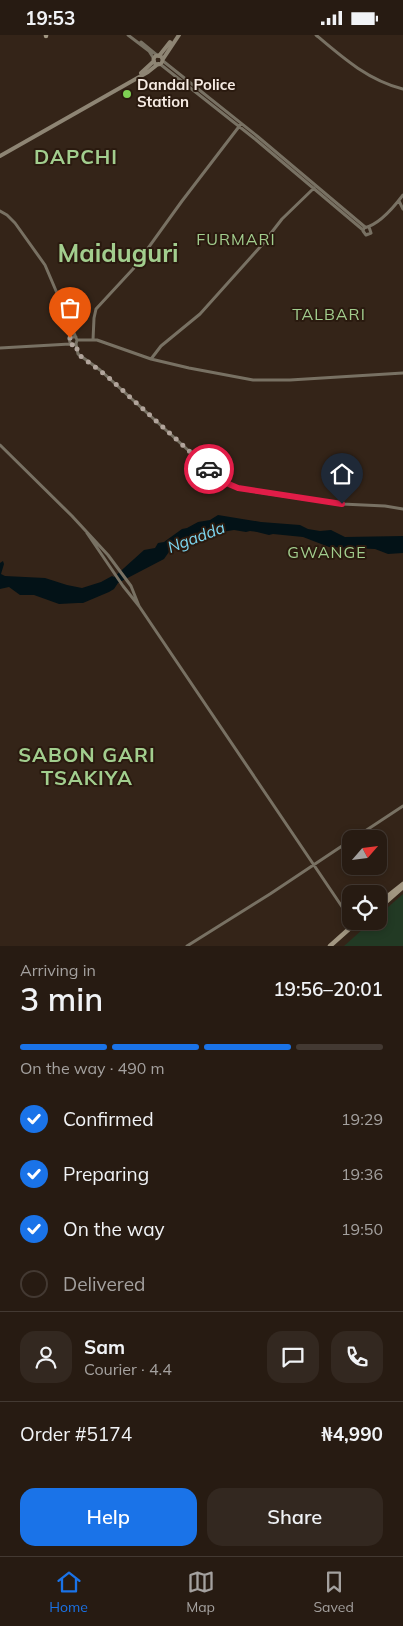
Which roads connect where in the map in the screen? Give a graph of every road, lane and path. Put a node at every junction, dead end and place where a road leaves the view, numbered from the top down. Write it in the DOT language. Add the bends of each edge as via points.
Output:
graph roads {
  1 [pos="130,35"];
  2 [pos="178,35"];
  3 [pos="316,35"];
  4 [pos="159,60"];
  5 [pos="403,89"];
  6 [pos="240,125"];
  7 [pos="0,154"];
  8 [pos="314,188"];
  9 [pos="403,195"];
  10 [pos="399,201"];
  11 [pos="395,205"];
  12 [pos="402,208"];
  13 [pos="0,211"];
  14 [pos="367,229"];
  15 [pos="77,339"];
  16 [pos="93,340"];
  17 [pos="70,341"];
  18 [pos="76,344"];
  19 [pos="0,348"];
  20 [pos="151,359"];
  21 [pos="403,373"];
  22 [pos="0,445"];
  23 [pos="403,509"];
  24 [pos="86,533"];
  25 [pos="139,605"];
  26 [pos="403,806"];
  27 [pos="366,830"];
  28 [pos="342,846"];
  29 [pos="314,865"];
  30 [pos="403,885"];
  31 [pos="387,897"];
  32 [pos="387,900"];
  33 [pos="342,905"];
  34 [pos="347,930"];
  35 [pos="349,930"];
  36 [pos="187,946"];
  37 [pos="330,946"];
  38 [pos="335,946"];
  1 -- 4 [label="main road"];
  2 -- 4 [label="main road"];
  3 -- 5 [label="main road" via="346,61 370,76"];
  4 -- 6 [label="main road"];
  4 -- 7 [label="main road" via="138,78"];
  6 -- 8 [label="main road"];
  6 -- 14 [label="main road"];
  6 -- 16 [label="main road" via="133,269 96,309"];
  8 -- 14 [label="main road"];
  8 -- 20 [label="main road" via="282,219 200,314 161,346"];
  9 -- 10 [label="main road"];
  10 -- 11 [label="main road"];
  10 -- 12 [label="main road"];
  11 -- 12 [label="main road"];
  11 -- 14 [label="main road"];
  13 -- 15 [label="main road" via="15,223 45,265"];
  15 -- 16 [label="main road"];
  15 -- 17 [label="main road" via="73,337"];
  15 -- 18 [label="main road"];
  16 -- 20 [label="main road"];
  17 -- 18 [label="main road"];
  17 -- 19 [label="main road"];
  18 -- 23 [label="main road" via="78,354 106,374 229,485 304,499"];
  20 -- 21 [label="main road" via="265,381"];
  22 -- 24 [label="main road"];
  24 -- 25 [label="main road"];
  24 -- 25 [label="main road" via="116,563"];
  25 -- 29 [label="main road"];
  26 -- 27 [label="main road"];
  28 -- 29 [label="main road"];
  29 -- 33 [label="main road"];
  29 -- 36 [label="main road"];
  30 -- 31 [label="highway"];
  30 -- 32 [label="highway"];
  34 -- 37 [label="highway"];
  35 -- 38 [label="highway"];
}
